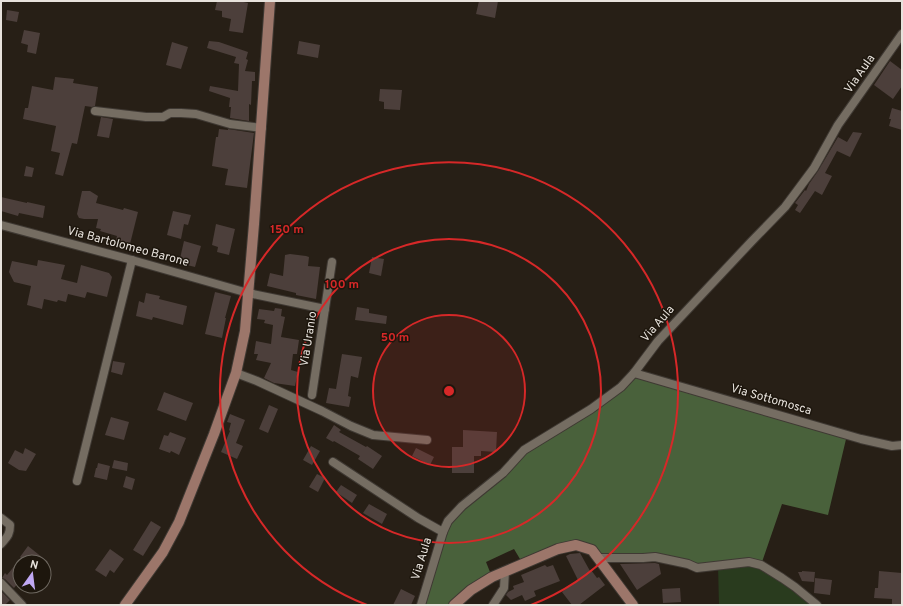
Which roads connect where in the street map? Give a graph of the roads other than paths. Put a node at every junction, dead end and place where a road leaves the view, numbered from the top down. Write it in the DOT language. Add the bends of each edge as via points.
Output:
graph roads {
  1 [pos="270,1"];
  2 [pos="902,34"];
  3 [pos="95,111"];
  4 [pos="262,128"];
  5 [pos="1,225"];
  6 [pos="132,260"];
  7 [pos="332,262"];
  8 [pos="248,294"];
  9 [pos="325,309"];
  10 [pos="236,373"];
  11 [pos="634,373"];
  12 [pos="312,395"];
  13 [pos="427,440"];
  14 [pos="902,445"];
  15 [pos="333,462"];
  16 [pos="77,481"];
  17 [pos="1,518"];
  18 [pos="443,532"];
  19 [pos="1,544"];
  20 [pos="598,558"];
  21 [pos="505,571"];
  22 [pos="1,583"];
  23 [pos="22,605"];
  24 [pos="125,605"];
  25 [pos="421,605"];
  26 [pos="454,605"];
  27 [pos="493,605"];
  28 [pos="633,605"];
  29 [pos="817,605"];
  1 -- 4 [label="main road"];
  2 -- 11 [label="street, Via Aula" via="785,208 658,341"];
  3 -- 4 [label="street" via="146,117 163,117 181,112 230,124"];
  4 -- 8 [label="main road"];
  5 -- 6 [label="street, Via Bartolomeo Barone"];
  6 -- 8 [label="street, Via Bartolomeo Barone"];
  6 -- 16 [label="street"];
  7 -- 9 [label="street, Via Uranio"];
  8 -- 9 [label="street, Via Bartolomeo Barone"];
  8 -- 10 [label="main road" via="245,331"];
  9 -- 12 [label="street, Via Uranio"];
  10 -- 13 [label="street" via="373,435"];
  10 -- 24 [label="main road" via="179,522 163,552"];
  11 -- 14 [label="street, Via Sottomosca" via="861,439 892,446"];
  11 -- 18 [label="street, Via Aula" via="621,387 591,409 524,450 503,473 462,506 448,521"];
  15 -- 18 [label="street"];
  17 -- 19 [label="street" via="10,525 10,532"];
  18 -- 25 [label="street, Via Aula"];
  20 -- 21 [label="main road" via="592,550 576,545 558,549"];
  20 -- 28 [label="main road"];
  20 -- 29 [label="street" via="655,557 696,568 749,562 782,578"];
  21 -- 26 [label="main road" via="471,590"];
  21 -- 27 [label="street" via="504,588"];
  22 -- 23 [label="street"];
}
